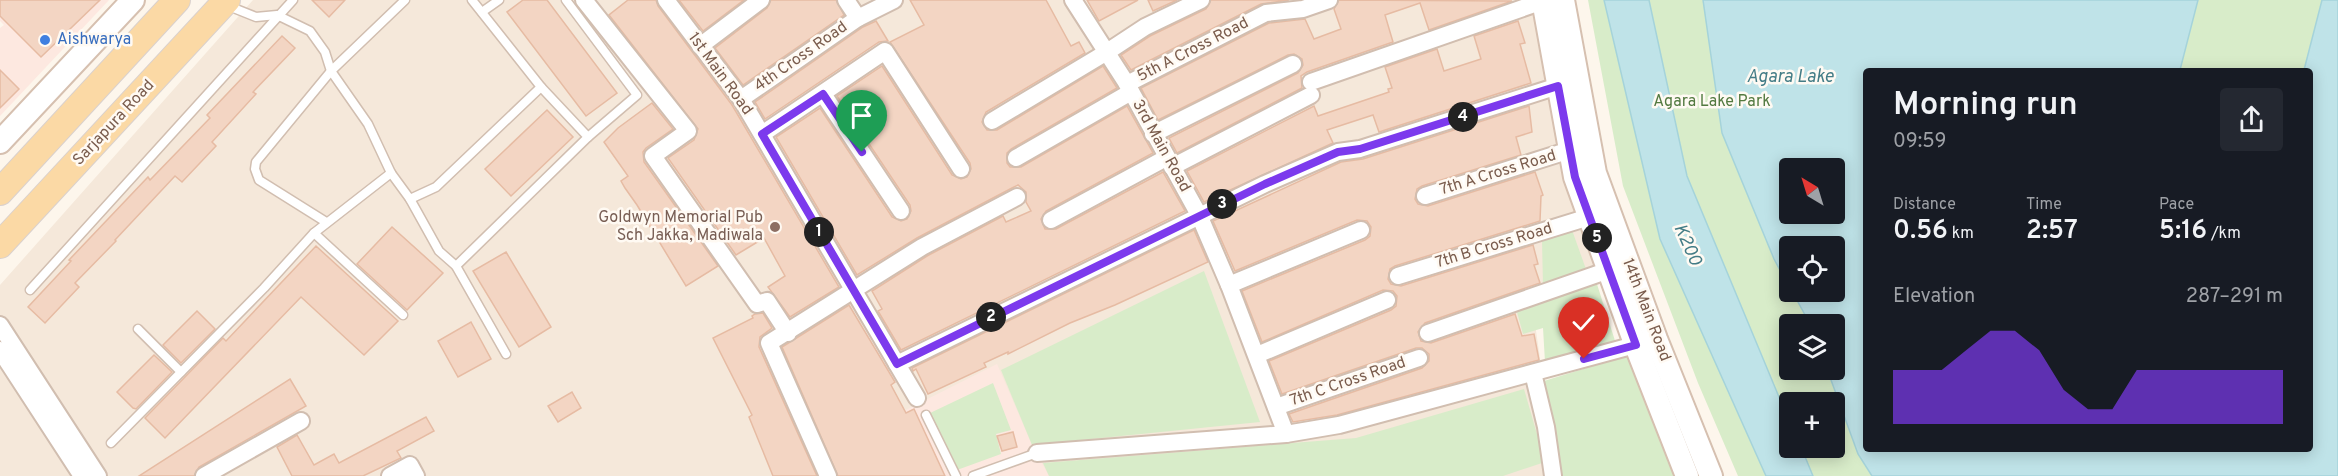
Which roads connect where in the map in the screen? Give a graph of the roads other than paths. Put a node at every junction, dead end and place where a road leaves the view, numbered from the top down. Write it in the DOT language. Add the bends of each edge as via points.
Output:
graph roads {
  1 [pos="133,0"];
  2 [pos="177,0"];
  3 [pos="292,0"];
  4 [pos="405,0"];
  5 [pos="472,0"];
  6 [pos="499,0"];
  7 [pos="566,0"];
  8 [pos="584,0"];
  9 [pos="666,0"];
  10 [pos="761,0"];
  11 [pos="846,0"];
  12 [pos="894,0"];
  13 [pos="1073,0"];
  14 [pos="1201,0"];
  15 [pos="1329,0"];
  16 [pos="1550,0"];
  17 [pos="225,2"];
  18 [pos="482,12"];
  19 [pos="278,15"];
  20 [pos="858,18"];
  21 [pos="700,45"];
  22 [pos="1107,52"];
  23 [pos="1293,64"];
  24 [pos="331,71"];
  25 [pos="1558,86"];
  26 [pos="542,87"];
  27 [pos="1129,88"];
  28 [pos="823,94"];
  29 [pos="741,99"];
  30 [pos="992,121"];
  31 [pos="762,134"];
  32 [pos="1153,134"];
  33 [pos="588,137"];
  34 [pos="0,142"];
  35 [pos="1570,150"];
  36 [pos="1016,158"];
  37 [pos="1169,163"];
  38 [pos="961,169"];
  39 [pos="391,174"];
  40 [pos="0,192"];
  41 [pos="1425,196"];
  42 [pos="1017,197"];
  43 [pos="410,198"];
  44 [pos="901,211"];
  45 [pos="1199,215"];
  46 [pos="1589,216"];
  47 [pos="1051,220"];
  48 [pos="326,222"];
  49 [pos="1361,230"];
  50 [pos="314,233"];
  51 [pos="0,245"];
  52 [pos="456,266"];
  53 [pos="1608,270"];
  54 [pos="1398,276"];
  55 [pos="1229,285"];
  56 [pos="30,290"];
  57 [pos="853,291"];
  58 [pos="1387,300"];
  59 [pos="403,315"];
  60 [pos="0,326"];
  61 [pos="138,329"];
  62 [pos="788,333"];
  63 [pos="1428,333"];
  64 [pos="1646,342"];
  65 [pos="0,350"];
  66 [pos="506,354"];
  67 [pos="1257,355"];
  68 [pos="1419,358"];
  69 [pos="897,364"];
  70 [pos="181,372"];
  71 [pos="1533,373"];
  72 [pos="917,398"];
  73 [pos="1276,407"];
  74 [pos="926,415"];
  75 [pos="301,421"];
  76 [pos="1286,434"];
  77 [pos="111,443"];
  78 [pos="1037,453"];
  79 [pos="413,471"];
  80 [pos="82,476"];
  81 [pos="98,476"];
  82 [pos="204,476"];
  83 [pos="390,476"];
  84 [pos="828,476"];
  85 [pos="956,476"];
  86 [pos="973,476"];
  87 [pos="1553,476"];
  88 [pos="1688,476"];
  89 [pos="1711,476"];
  1 -- 34 [label="main road"];
  2 -- 40 [label="main road"];
  3 -- 19 [label="lane"];
  4 -- 24 [label="lane"];
  5 -- 18 [label="lane"];
  6 -- 18 [label="lane"];
  7 -- 33 [label="lane" via="637,95"];
  8 -- 62 [label="street" via="688,131 653,156 757,304 767,301"];
  9 -- 21 [label="street, 1st Main Road"];
  10 -- 21 [label="street"];
  11 -- 20 [label="street"];
  12 -- 20 [label="street, 4th Cross Road"];
  13 -- 22 [label="street, 3rd Main Road"];
  14 -- 22 [label="street" via="1145,27"];
  15 -- 27 [label="street, 5th A Cross Road" via="1303,9 1266,13"];
  16 -- 25 [label="main road, 14th Main Road"];
  16 -- 37 [label="street" via="1311,89"];
  16 -- 64 [label="main road, 14th Main Road"];
  17 -- 19 [label="lane" via="256,17"];
  17 -- 51 [label="main road, Sarjapura Road"];
  18 -- 26 [label="lane"];
  19 -- 24 [label="lane" via="310,31 325,52"];
  19 -- 56 [label="lane"];
  20 -- 29 [label="street, 4th Cross Road"];
  21 -- 29 [label="street, 1st Main Road"];
  22 -- 27 [label="street, 3rd Main Road"];
  22 -- 30 [label="street"];
  23 -- 32 [label="street"];
  24 -- 39 [label="lane" via="368,124"];
  24 -- 48 [label="lane" via="256,162 255,169 259,180"];
  25 -- 35 [label="main road, 14th Main Road"];
  25 -- 45 [label="street" via="1360,149 1338,152"];
  26 -- 33 [label="lane"];
  26 -- 43 [label="lane" via="436,188"];
  27 -- 32 [label="street, 3rd Main Road"];
  27 -- 36 [label="street, 5th A Cross Road"];
  28 -- 31 [label="street"];
  28 -- 38 [label="street" via="885,51"];
  28 -- 44 [label="street"];
  29 -- 31 [label="street, 1st Main Road"];
  31 -- 57 [label="street, 1st Main Road"];
  32 -- 37 [label="street, 3rd Main Road"];
  33 -- 52 [label="lane"];
  35 -- 41 [label="street, 7th A Cross Road"];
  35 -- 46 [label="main road, 14th Main Road"];
  37 -- 45 [label="street, 3rd Main Road"];
  37 -- 47 [label="street"];
  39 -- 43 [label="lane"];
  39 -- 48 [label="lane"];
  42 -- 57 [label="street" via="922,247"];
  43 -- 52 [label="lane" via="439,251"];
  45 -- 55 [label="street, 3rd Main Road"];
  45 -- 69 [label="street"];
  46 -- 53 [label="main road, 14th Main Road"];
  46 -- 54 [label="street, 7th B Cross Road"];
  48 -- 50 [label="lane"];
  49 -- 55 [label="street"];
  50 -- 59 [label="lane"];
  50 -- 70 [label="lane"];
  52 -- 66 [label="lane"];
  53 -- 63 [label="street"];
  53 -- 64 [label="main road, 14th Main Road"];
  55 -- 67 [label="street, 3rd Main Road"];
  57 -- 62 [label="street"];
  57 -- 69 [label="street, 1st Main Road"];
  58 -- 67 [label="street"];
  60 -- 81 [label="street"];
  61 -- 70 [label="lane"];
  62 -- 84 [label="street" via="769,344"];
  64 -- 71 [label="street"];
  64 -- 88 [label="main road, 14th Main Road"];
  64 -- 89 [label="main road, 14th Main Road"];
  65 -- 80 [label="street"];
  67 -- 73 [label="street, 3rd Main Road"];
  68 -- 73 [label="street, 7th C Cross Road"];
  69 -- 72 [label="street, 1st Main Road"];
  70 -- 77 [label="lane"];
  71 -- 76 [label="street" via="1339,425"];
  71 -- 87 [label="street"];
  73 -- 76 [label="street, 3rd Main Road"];
  74 -- 85 [label="lane"];
  75 -- 82 [label="street"];
  76 -- 78 [label="street"];
  78 -- 86 [label="lane"];
  79 -- 83 [label="street"];
}
